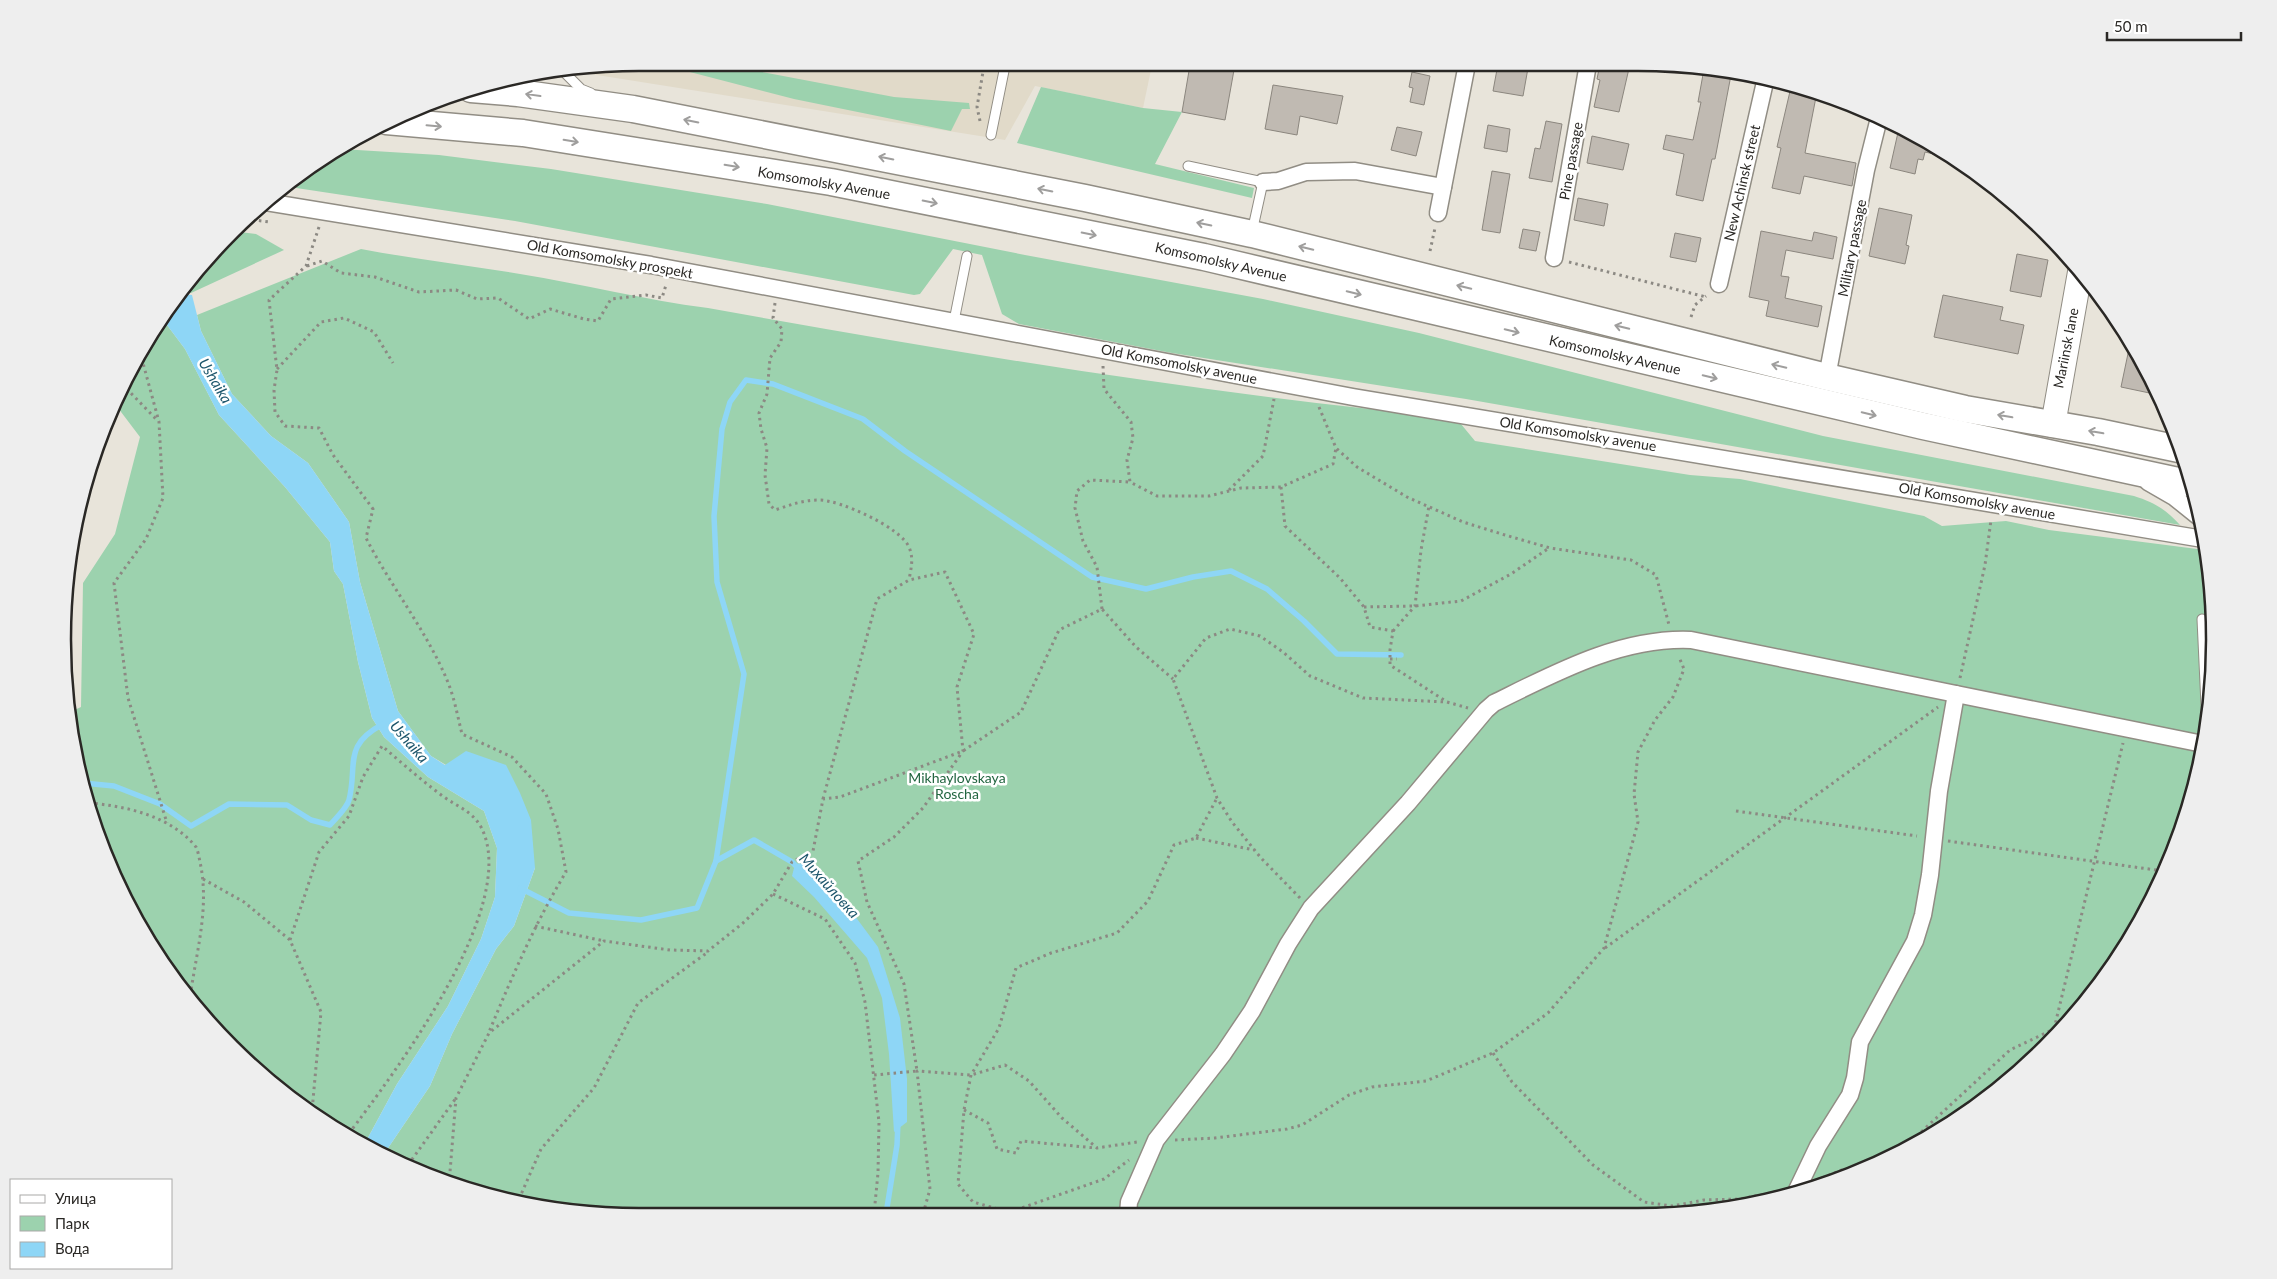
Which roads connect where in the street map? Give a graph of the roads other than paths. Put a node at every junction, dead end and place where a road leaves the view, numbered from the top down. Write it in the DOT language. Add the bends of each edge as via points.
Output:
graph roads {
  1 [pos="1004,71"];
  2 [pos="1466,71"];
  3 [pos="1587,71"];
  4 [pos="568,76"];
  5 [pos="1764,86"];
  6 [pos="493,91"];
  7 [pos="634,109"];
  8 [pos="405,123"];
  9 [pos="1877,125"];
  10 [pos="991,135"];
  11 [pos="1188,166"];
  12 [pos="1263,182"];
  13 [pos="1443,187"];
  14 [pos="276,204"];
  15 [pos="1438,213"];
  16 [pos="1252,234"];
  17 [pos="967,256"];
  18 [pos="1554,258"];
  19 [pos="2078,282"];
  20 [pos="1719,284"];
  21 [pos="954,321"];
  22 [pos="1827,377"];
  23 [pos="2053,424"];
  24 [pos="2172,448"];
  25 [pos="2046,454"];
  26 [pos="2126,470"];
  27 [pos="2183,482"];
  28 [pos="2190,510"];
  29 [pos="2196,538"];
  30 [pos="2202,619"];
  31 [pos="2205,679"];
  32 [pos="1956,694"];
  33 [pos="2196,743"];
  34 [pos="1800,1184"];
  35 [pos="1128,1208"];
  1 -- 10 [label="lane"];
  2 -- 13 [label="street"];
  3 -- 18 [label="street, Pine passage"];
  4 -- 7 [label="lane" via="581,89"];
  5 -- 20 [label="street, New Achinsk street"];
  7 -- 6 [label="main road, Komsomolsky Avenue, one-way"];
  16 -- 7 [label="main road, Komsomolsky Avenue, one-way"];
  8 -- 25 [label="main road, Komsomolsky Avenue, one-way" via="523,133 821,181 1204,257"];
  9 -- 22 [label="street, Military passage"];
  11 -- 12 [label="lane"];
  12 -- 13 [label="street" via="1272,183 1306,172 1355,171"];
  12 -- 16 [label="lane"];
  13 -- 15 [label="street"];
  14 -- 21 [label="street, Old Komsomolsky prospekt" via="651,265"];
  22 -- 16 [label="main road, Komsomolsky Avenue, one-way"];
  17 -- 21 [label="lane"];
  19 -- 23 [label="street, Mariinsk lane"];
  21 -- 29 [label="street, Old Komsomolsky avenue" via="1320,391"];
  23 -- 22 [label="main road, Komsomolsky Avenue, one-way"];
  24 -- 23 [label="main road, Komsomolsky Avenue, one-way"];
  23 -- 25 [label="main road"];
  25 -- 26 [label="main road, Komsomolsky Avenue"];
  26 -- 27 [label="main road, Komsomolsky Avenue"];
  26 -- 28 [label="street, Komsomolsky Avenue"];
  30 -- 31 [label="lane"];
  32 -- 33 [label="street"];
  32 -- 34 [label="street" via="1939,791 1930,875 1915,941 1860,1042 1850,1095 1818,1146"];
  32 -- 35 [label="street" via="1673,639 1655,640 1559,671 1494,703 1311,908 1252,1011 1156,1140"];
}
